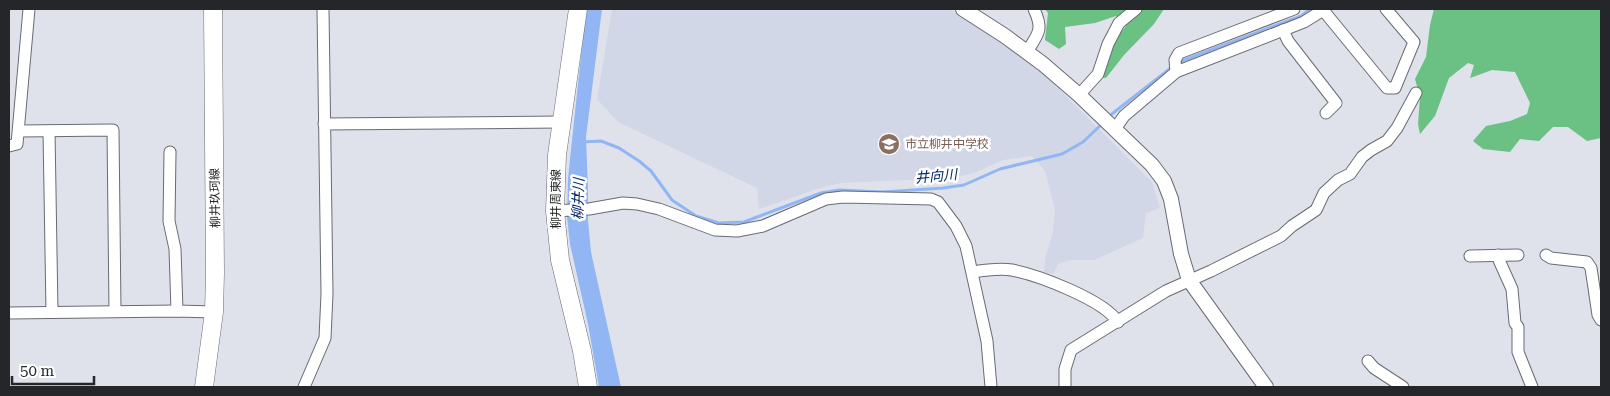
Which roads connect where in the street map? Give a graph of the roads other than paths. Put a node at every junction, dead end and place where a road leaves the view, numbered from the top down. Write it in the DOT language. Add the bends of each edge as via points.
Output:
graph roads {
  1 [pos="29,9"];
  2 [pos="213,9"];
  3 [pos="324,9"];
  4 [pos="578,9"];
  5 [pos="964,9"];
  6 [pos="1034,9"];
  7 [pos="1136,9"];
  8 [pos="1294,9"];
  9 [pos="1386,9"];
  10 [pos="1324,10"];
  11 [pos="1282,30"];
  12 [pos="1027,52"];
  13 [pos="1175,67"];
  14 [pos="1416,93"];
  15 [pos="1079,95"];
  16 [pos="1326,113"];
  17 [pos="562,122"];
  18 [pos="324,124"];
  19 [pos="1115,129"];
  20 [pos="19,131"];
  21 [pos="49,131"];
  22 [pos="9,146"];
  23 [pos="170,152"];
  24 [pos="557,211"];
  25 [pos="1546,254"];
  26 [pos="1518,255"];
  27 [pos="1470,256"];
  28 [pos="1498,256"];
  29 [pos="973,272"];
  30 [pos="1189,280"];
  31 [pos="177,310"];
  32 [pos="115,311"];
  33 [pos="52,312"];
  34 [pos="214,312"];
  35 [pos="9,313"];
  36 [pos="1601,320"];
  37 [pos="1118,322"];
  38 [pos="1368,361"];
  39 [pos="1262,386"];
  40 [pos="204,387"];
  41 [pos="304,387"];
  42 [pos="588,387"];
  43 [pos="991,387"];
  44 [pos="1064,387"];
  45 [pos="1403,387"];
  46 [pos="1532,387"];
  1 -- 20 [label="street"];
  2 -- 34 [label="main road, 柳井玖珂線"];
  3 -- 18 [label="street"];
  4 -- 17 [label="main road, 柳井周東線"];
  5 -- 12 [label="street"];
  6 -- 12 [label="street" via="1040,28"];
  7 -- 15 [label="street" via="1119,23 1098,74"];
  8 -- 13 [label="street" via="1178,53"];
  9 -- 10 [label="street" via="1414,42 1395,88 1387,88"];
  10 -- 11 [label="street"];
  11 -- 13 [label="street"];
  11 -- 16 [label="street" via="1336,103"];
  12 -- 15 [label="street"];
  13 -- 19 [label="street" via="1124,116"];
  14 -- 30 [label="street" via="1387,141 1371,150 1350,174 1324,192 1316,210 1281,236"];
  15 -- 19 [label="street"];
  17 -- 18 [label="street"];
  17 -- 24 [label="main road, 柳井周東線" via="555,178"];
  18 -- 41 [label="street" via="325,338"];
  19 -- 30 [label="street" via="1164,181"];
  20 -- 21 [label="street"];
  20 -- 22 [label="street" via="17,144"];
  21 -- 32 [label="street" via="113,130"];
  21 -- 33 [label="street"];
  23 -- 31 [label="street" via="169,221 175,249"];
  24 -- 29 [label="street" via="636,204 715,230 737,231 764,226 826,199 931,199 938,202 956,226"];
  24 -- 42 [label="main road, 柳井周東線" via="560,260"];
  25 -- 36 [label="street" via="1551,258 1587,262"];
  26 -- 28 [label="street"];
  27 -- 28 [label="street"];
  28 -- 46 [label="street" via="1512,289 1518,352"];
  29 -- 37 [label="street" via="1020,272 1077,292 1113,314"];
  29 -- 43 [label="street" via="987,341"];
  30 -- 37 [label="street" via="1166,290"];
  30 -- 39 [label="street"];
  31 -- 32 [label="street"];
  31 -- 34 [label="street"];
  32 -- 33 [label="street"];
  33 -- 35 [label="street"];
  34 -- 40 [label="main road, 柳井玖珂線"];
  37 -- 44 [label="street" via="1072,350 1065,369"];
  38 -- 45 [label="street"];
}
